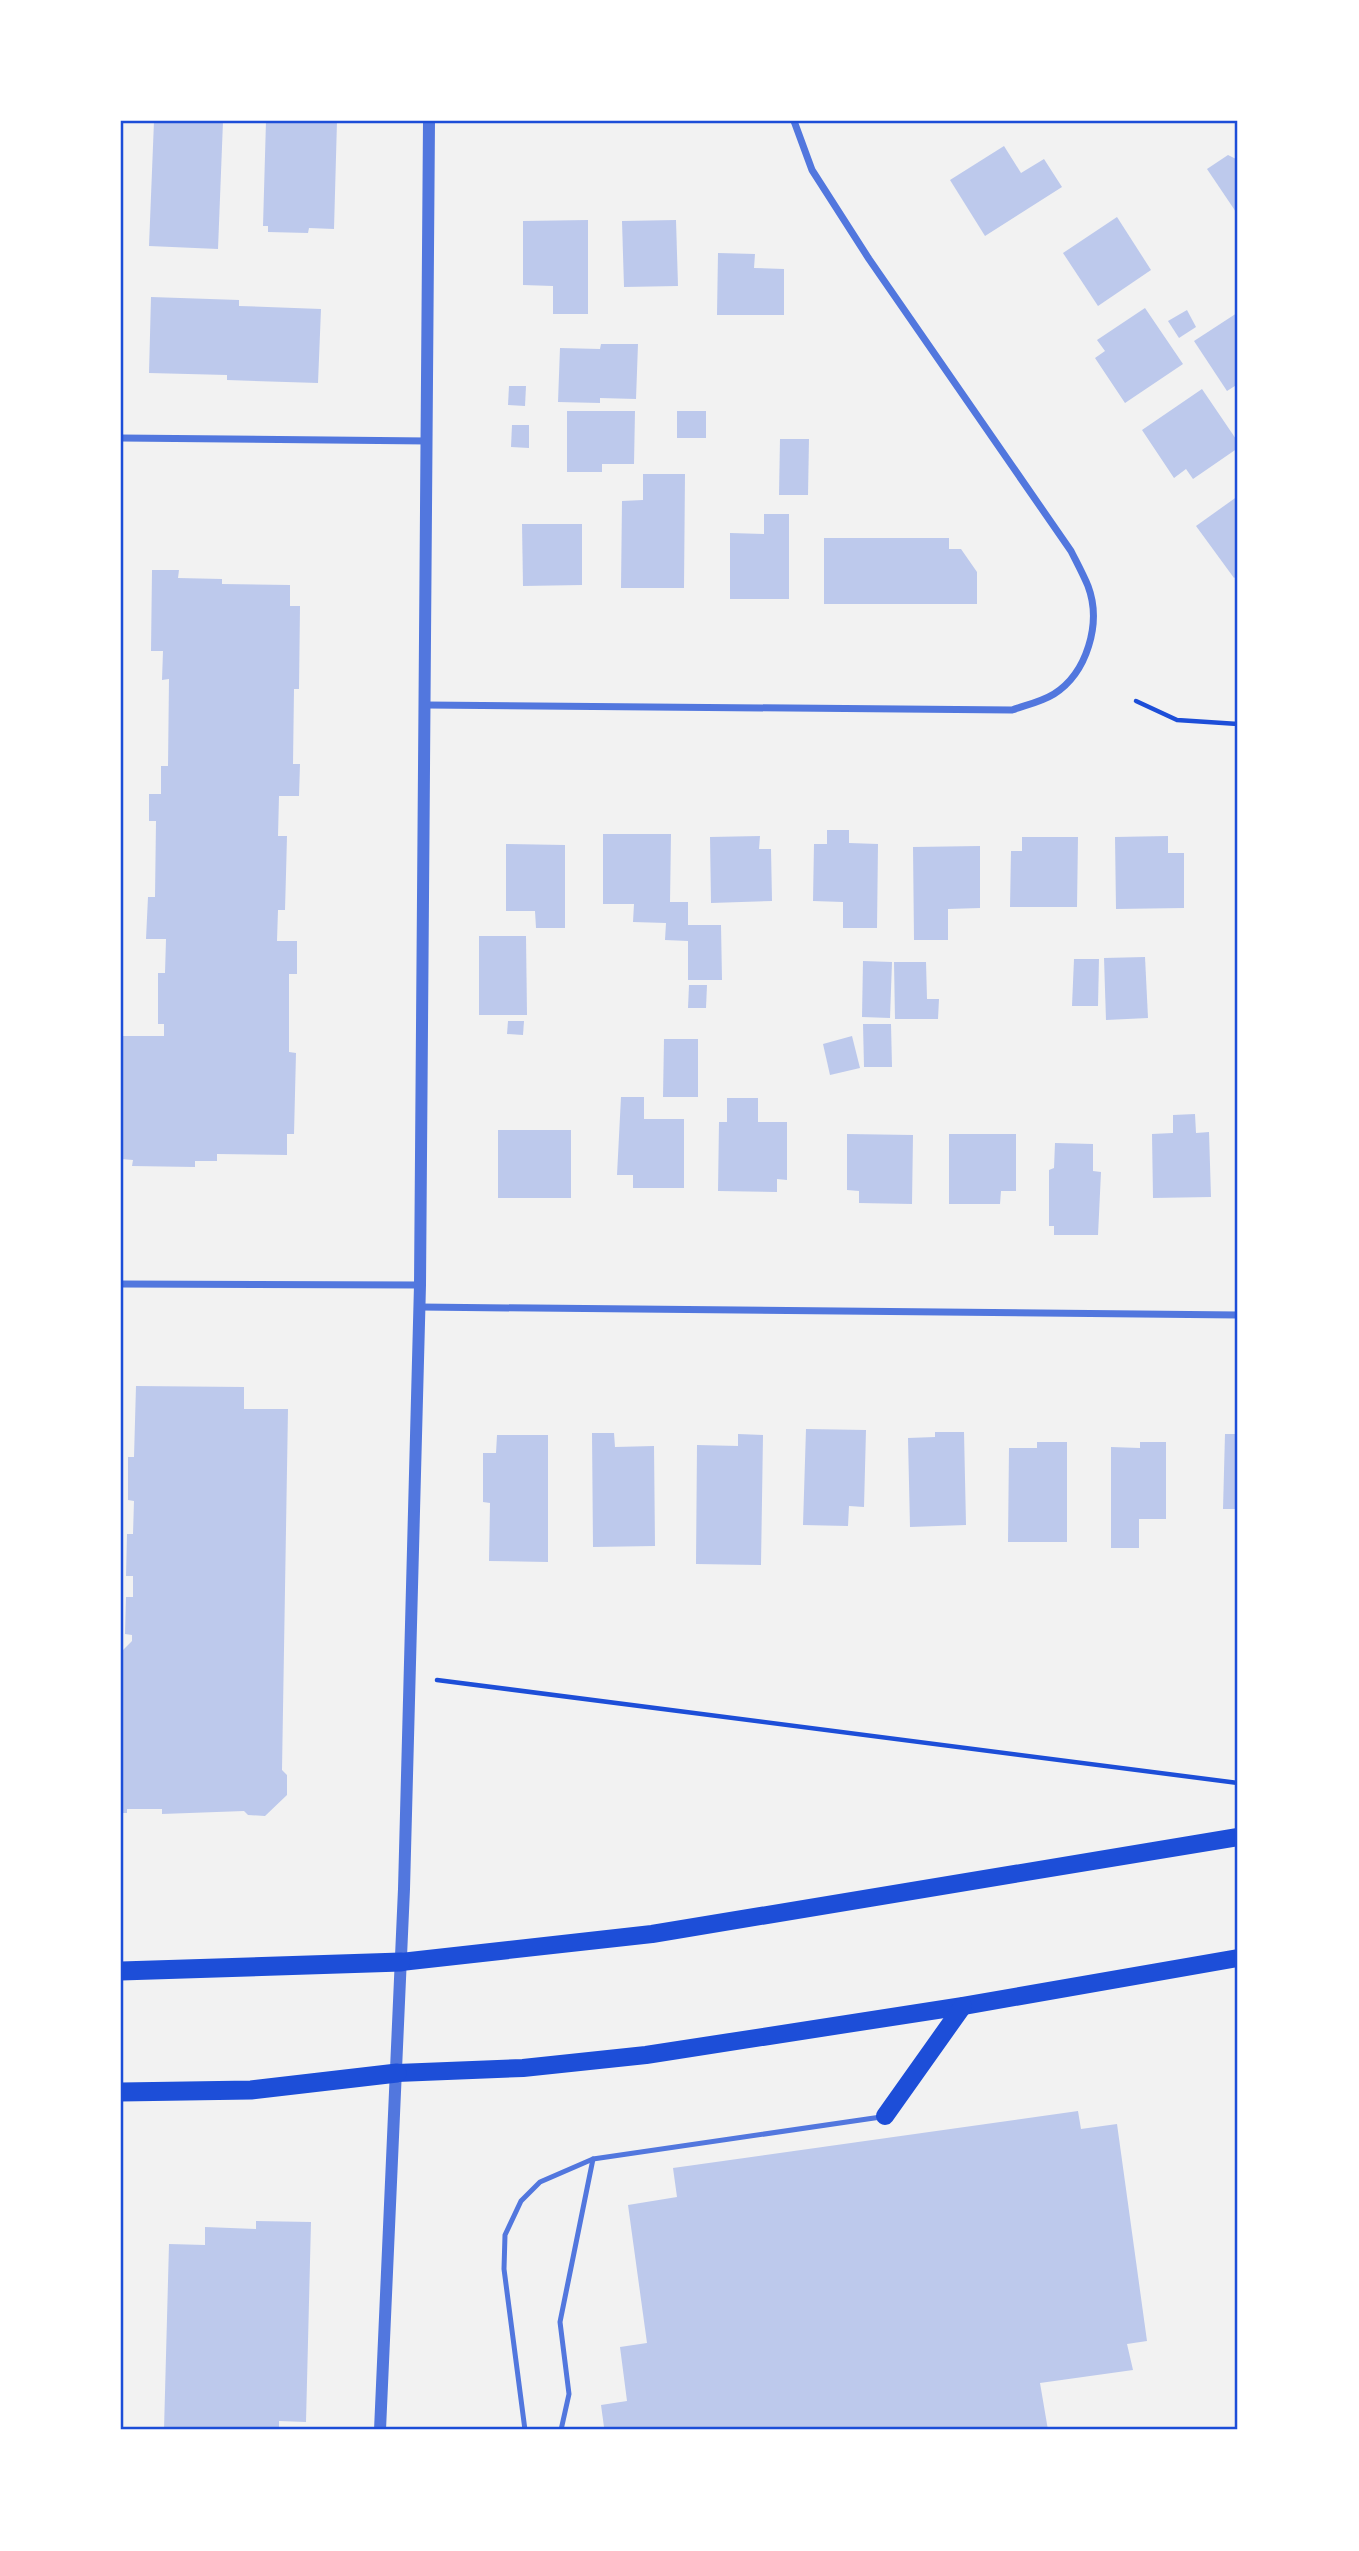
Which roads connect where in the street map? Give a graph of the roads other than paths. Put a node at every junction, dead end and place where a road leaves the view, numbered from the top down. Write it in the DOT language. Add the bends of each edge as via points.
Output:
graph roads {
  1 [pos="429,121"];
  2 [pos="794,121"];
  3 [pos="121,438"];
  4 [pos="428,441"];
  5 [pos="427,705"];
  6 [pos="121,1284"];
  7 [pos="420,1285"];
  8 [pos="420,1307"];
  9 [pos="1238,1315"];
  10 [pos="1238,1837"];
  11 [pos="1238,1958"];
  12 [pos="401,1962"];
  13 [pos="121,1971"];
  14 [pos="962,2006"];
  15 [pos="397,2073"];
  16 [pos="121,2092"];
  17 [pos="885,2116"];
  18 [pos="593,2159"];
  19 [pos="380,2430"];
  20 [pos="525,2430"];
  21 [pos="562,2430"];
  1 -- 4 [label="street"];
  2 -- 5 [label="street" via="812,170 869,259 1071,551 1089,588 1093,610 1087,650 1075,675 1054,694 1012,710"];
  3 -- 4 [label="street"];
  4 -- 5 [label="street"];
  5 -- 7 [label="street"];
  6 -- 7 [label="street"];
  7 -- 8 [label="street"];
  8 -- 9 [label="street"];
  8 -- 12 [label="street"];
  10 -- 12 [label="main road" via="665,1932"];
  11 -- 14 [label="main road"];
  12 -- 13 [label="highway"];
  12 -- 15 [label="street"];
  14 -- 15 [label="main road" via="646,2055 523,2068"];
  14 -- 17 [label="main road"];
  15 -- 16 [label="highway" via="251,2090"];
  15 -- 19 [label="street"];
  17 -- 18 [label="lane"];
  18 -- 20 [label="lane" via="540,2182 521,2202 505,2235 504,2269"];
  18 -- 21 [label="lane" via="560,2322 569,2394"];
}
